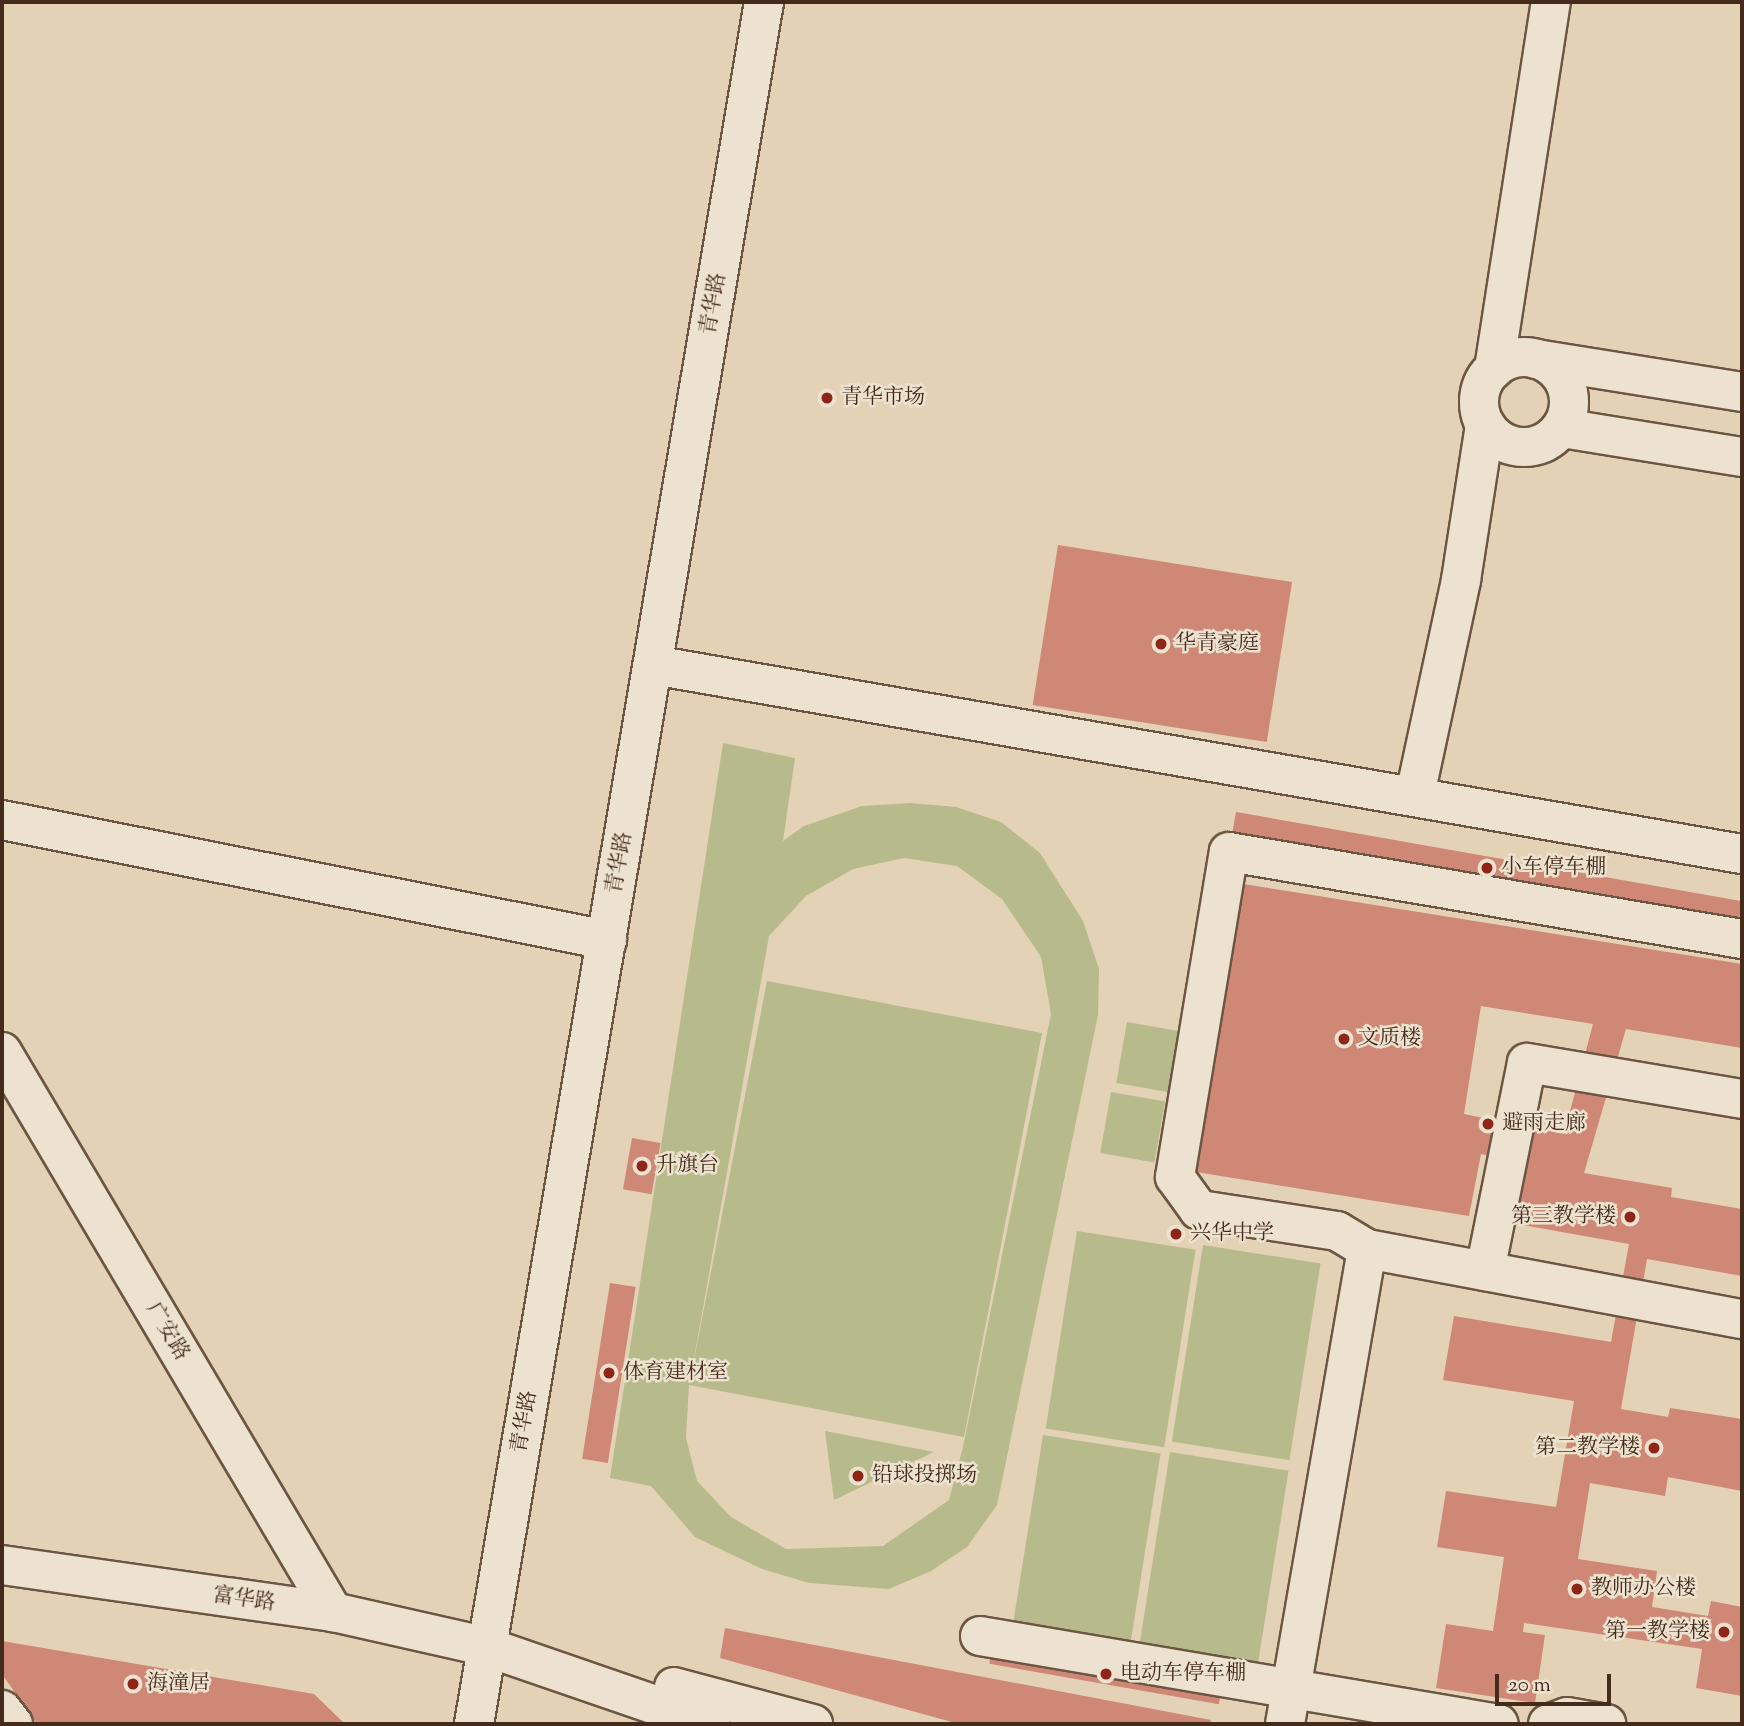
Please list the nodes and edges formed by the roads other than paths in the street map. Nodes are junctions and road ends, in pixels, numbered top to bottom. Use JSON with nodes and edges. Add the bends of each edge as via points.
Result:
{"nodes":[{"id":1,"x":764,"y":2,"type":"edge"},
{"id":2,"x":1551,"y":2,"type":"edge"},
{"id":3,"x":1536,"y":359,"type":"junction"},
{"id":4,"x":1494,"y":369,"type":"junction"},
{"id":5,"x":1742,"y":392,"type":"edge"},
{"id":6,"x":1485,"y":425,"type":"junction"},
{"id":7,"x":1562,"y":428,"type":"junction"},
{"id":8,"x":1742,"y":457,"type":"edge"},
{"id":9,"x":653,"y":665,"type":"junction"},
{"id":10,"x":1415,"y":795,"type":"junction"},
{"id":11,"x":2,"y":820,"type":"edge"},
{"id":12,"x":1742,"y":854,"type":"edge"},
{"id":13,"x":1742,"y":939,"type":"edge"},
{"id":14,"x":607,"y":940,"type":"junction"},
{"id":15,"x":2,"y":1052,"type":"edge"},
{"id":16,"x":1742,"y":1099,"type":"edge"},
{"id":17,"x":1367,"y":1249,"type":"junction"},
{"id":18,"x":1485,"y":1271,"type":"junction"},
{"id":19,"x":1742,"y":1319,"type":"edge"},
{"id":20,"x":2,"y":1565,"type":"edge"},
{"id":21,"x":333,"y":1612,"type":"junction"},
{"id":22,"x":980,"y":1636,"type":"dead end"},
{"id":23,"x":484,"y":1646,"type":"junction"},
{"id":24,"x":1288,"y":1708,"type":"edge"},
{"id":25,"x":2,"y":1710,"type":"edge"},
{"id":26,"x":13,"y":1724,"type":"edge"},
{"id":27,"x":474,"y":1724,"type":"edge"},
{"id":28,"x":711,"y":1724,"type":"edge"},
{"id":29,"x":813,"y":1724,"type":"edge"},
{"id":30,"x":1499,"y":1724,"type":"edge"},
{"id":31,"x":1548,"y":1724,"type":"edge"},
{"id":32,"x":1606,"y":1724,"type":"edge"}],
"edges":[{"from":1,"to":9,"type":"street","name":"青华路"},
{"from":2,"to":4,"type":"street"},
{"from":3,"to":4,"type":"street","via":[[1508,360]]},
{"from":3,"to":5,"type":"street"},
{"from":3,"to":7,"type":"street","via":[[1555,369],[1567,387],[1568,415]]},
{"from":4,"to":6,"type":"street","via":[[1480,395]]},
{"from":6,"to":7,"type":"street","via":[[1494,436],[1523,448],[1552,439]]},
{"from":6,"to":10,"type":"street","via":[[1461,580]]},
{"from":7,"to":8,"type":"street"},
{"from":9,"to":10,"type":"street"},
{"from":9,"to":14,"type":"street","name":"青华路"},
{"from":10,"to":12,"type":"street"},
{"from":11,"to":14,"type":"street"},
{"from":13,"to":17,"type":"street","via":[[1229,852],[1175,1177],[1199,1210],[1336,1231]]},
{"from":14,"to":23,"type":"street","name":"青华路"},
{"from":15,"to":21,"type":"street","name":"广安路"},
{"from":16,"to":18,"type":"street","via":[[1527,1063]]},
{"from":17,"to":18,"type":"street"},
{"from":17,"to":24,"type":"street"},
{"from":18,"to":19,"type":"street"},
{"from":20,"to":21,"type":"street","name":"富华路"},
{"from":21,"to":23,"type":"street","name":"富华路"},
{"from":22,"to":24,"type":"street"},
{"from":23,"to":27,"type":"street","name":"青华路"},
{"from":23,"to":28,"type":"street","name":"富华路"},
{"from":23,"to":29,"type":"street","name":"富华路","via":[[540,1652]]},
{"from":24,"to":30,"type":"street"},
{"from":25,"to":26,"type":"street"},
{"from":31,"to":32,"type":"street","via":[[1567,1717]]}]}
